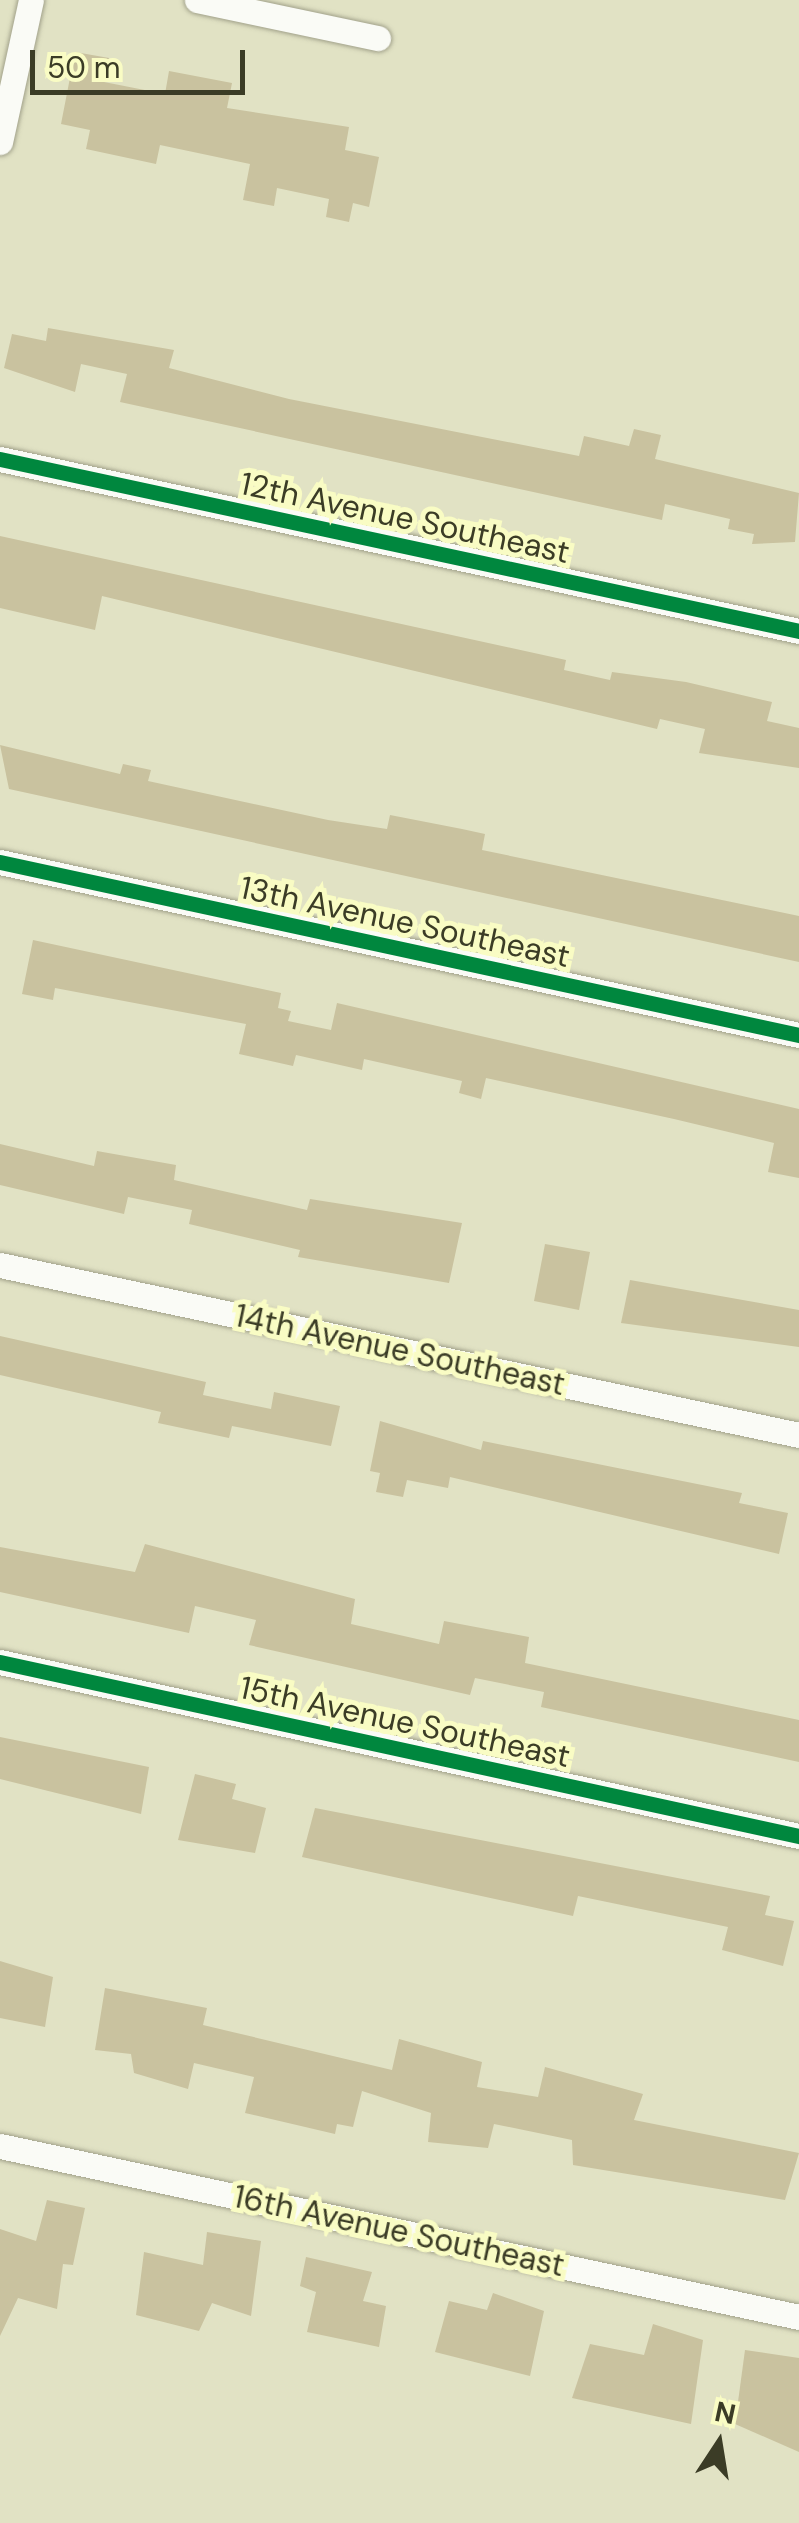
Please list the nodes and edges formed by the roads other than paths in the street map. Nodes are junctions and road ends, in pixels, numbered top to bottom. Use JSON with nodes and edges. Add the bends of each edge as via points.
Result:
{"nodes":[{"id":1,"x":31,"y":0,"type":"edge"},
{"id":2,"x":197,"y":0,"type":"edge"},
{"id":3,"x":378,"y":38,"type":"dead end"},
{"id":4,"x":0,"y":142,"type":"edge"},
{"id":5,"x":0,"y":459,"type":"edge"},
{"id":6,"x":799,"y":630,"type":"edge"},
{"id":7,"x":0,"y":862,"type":"edge"},
{"id":8,"x":799,"y":1036,"type":"edge"},
{"id":9,"x":0,"y":1264,"type":"edge"},
{"id":10,"x":799,"y":1435,"type":"edge"},
{"id":11,"x":0,"y":1662,"type":"edge"},
{"id":12,"x":799,"y":1836,"type":"edge"},
{"id":13,"x":0,"y":2146,"type":"edge"},
{"id":14,"x":799,"y":2317,"type":"edge"}],
"edges":[{"from":1,"to":4,"type":"street"},
{"from":2,"to":3,"type":"street"},
{"from":5,"to":6,"type":"street","name":"12th Avenue Southeast"},
{"from":7,"to":8,"type":"street","name":"13th Avenue Southeast"},
{"from":9,"to":10,"type":"street","name":"14th Avenue Southeast"},
{"from":11,"to":12,"type":"street","name":"15th Avenue Southeast"},
{"from":13,"to":14,"type":"street","name":"16th Avenue Southeast"}]}
